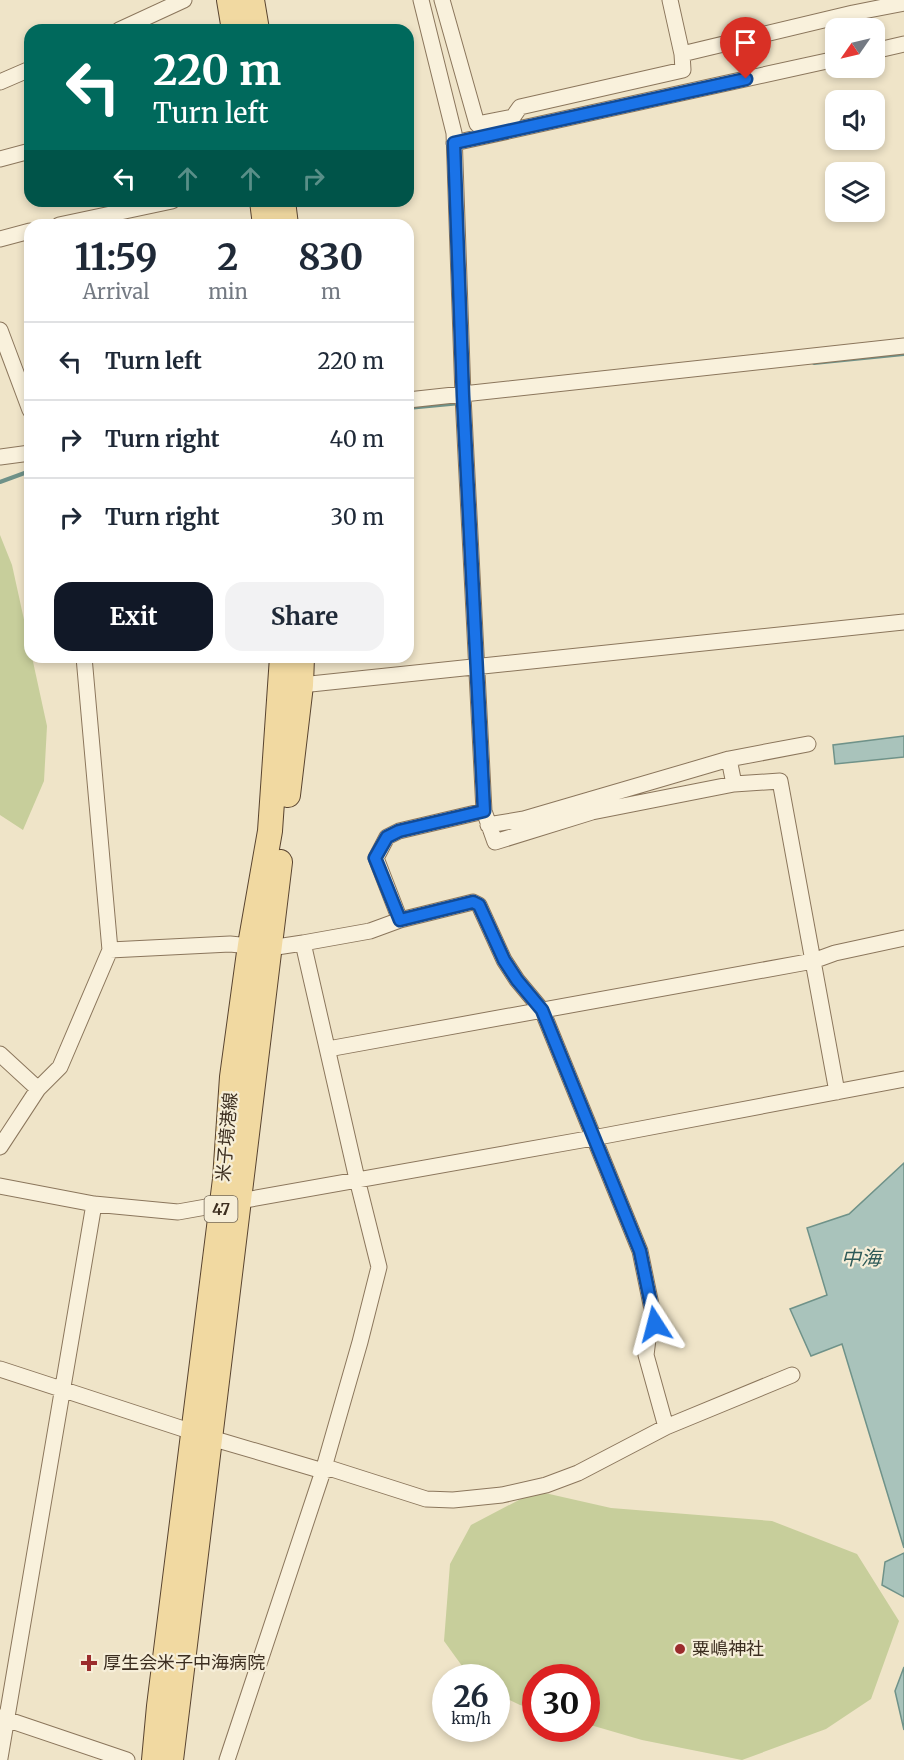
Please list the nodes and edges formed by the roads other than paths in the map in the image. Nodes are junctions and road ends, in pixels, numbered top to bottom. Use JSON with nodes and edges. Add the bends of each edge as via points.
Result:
{"nodes":[{"id":1,"x":184,"y":0,"type":"edge"},
{"id":2,"x":229,"y":0,"type":"edge"},
{"id":3,"x":252,"y":0,"type":"edge"},
{"id":4,"x":422,"y":0,"type":"edge"},
{"id":5,"x":442,"y":0,"type":"edge"},
{"id":6,"x":670,"y":0,"type":"edge"},
{"id":7,"x":904,"y":3,"type":"edge"},
{"id":8,"x":851,"y":6,"type":"edge"},
{"id":9,"x":132,"y":24,"type":"edge"},
{"id":10,"x":233,"y":24,"type":"edge"},
{"id":11,"x":256,"y":24,"type":"edge"},
{"id":12,"x":904,"y":44,"type":"edge"},
{"id":13,"x":885,"y":48,"type":"edge"},
{"id":14,"x":682,"y":54,"type":"junction"},
{"id":15,"x":825,"y":61,"type":"edge"},
{"id":16,"x":24,"y":72,"type":"edge"},
{"id":17,"x":0,"y":82,"type":"edge"},
{"id":18,"x":454,"y":143,"type":"junction"},
{"id":19,"x":24,"y":153,"type":"edge"},
{"id":20,"x":0,"y":159,"type":"edge"},
{"id":21,"x":144,"y":207,"type":"edge"},
{"id":22,"x":87,"y":219,"type":"edge"},
{"id":23,"x":24,"y":233,"type":"edge"},
{"id":24,"x":0,"y":239,"type":"edge"},
{"id":25,"x":0,"y":330,"type":"edge"},
{"id":26,"x":904,"y":346,"type":"edge"},
{"id":27,"x":24,"y":394,"type":"edge"},
{"id":28,"x":463,"y":396,"type":"junction"},
{"id":29,"x":414,"y":400,"type":"edge"},
{"id":30,"x":24,"y":454,"type":"edge"},
{"id":31,"x":0,"y":458,"type":"edge"},
{"id":32,"x":904,"y":622,"type":"edge"},
{"id":33,"x":85,"y":663,"type":"edge"},
{"id":34,"x":282,"y":663,"type":"edge"},
{"id":35,"x":302,"y":663,"type":"edge"},
{"id":36,"x":476,"y":666,"type":"junction"},
{"id":37,"x":301,"y":685,"type":"junction"},
{"id":38,"x":808,"y":744,"type":"dead end"},
{"id":39,"x":729,"y":759,"type":"junction"},
{"id":40,"x":734,"y":784,"type":"junction"},
{"id":41,"x":591,"y":806,"type":"junction"},
{"id":42,"x":486,"y":818,"type":"junction"},
{"id":43,"x":400,"y":920,"type":"junction"},
{"id":44,"x":904,"y":938,"type":"edge"},
{"id":45,"x":303,"y":943,"type":"junction"},
{"id":46,"x":260,"y":946,"type":"junction"},
{"id":47,"x":110,"y":950,"type":"junction"},
{"id":48,"x":813,"y":961,"type":"junction"},
{"id":49,"x":542,"y":1010,"type":"junction"},
{"id":50,"x":328,"y":1049,"type":"junction"},
{"id":51,"x":0,"y":1054,"type":"edge"},
{"id":52,"x":904,"y":1079,"type":"edge"},
{"id":53,"x":38,"y":1089,"type":"junction"},
{"id":54,"x":837,"y":1092,"type":"junction"},
{"id":55,"x":593,"y":1138,"type":"junction"},
{"id":56,"x":0,"y":1147,"type":"edge"},
{"id":57,"x":357,"y":1179,"type":"junction"},
{"id":58,"x":0,"y":1186,"type":"edge"},
{"id":59,"x":230,"y":1202,"type":"junction"},
{"id":60,"x":94,"y":1204,"type":"junction"},
{"id":61,"x":0,"y":1369,"type":"edge"},
{"id":62,"x":792,"y":1375,"type":"dead end"},
{"id":63,"x":63,"y":1390,"type":"junction"},
{"id":64,"x":666,"y":1427,"type":"junction"},
{"id":65,"x":202,"y":1435,"type":"junction"},
{"id":66,"x":323,"y":1471,"type":"junction"},
{"id":67,"x":3,"y":1718,"type":"edge"},
{"id":68,"x":0,"y":1758,"type":"edge"},
{"id":69,"x":127,"y":1760,"type":"edge"},
{"id":70,"x":154,"y":1760,"type":"edge"},
{"id":71,"x":171,"y":1760,"type":"edge"},
{"id":72,"x":227,"y":1760,"type":"edge"}],
"edges":[{"from":1,"to":9,"type":"street"},
{"from":2,"to":10,"type":"main road"},
{"from":3,"to":11,"type":"main road"},
{"from":4,"to":18,"type":"street"},
{"from":5,"to":14,"type":"street","via":[[477,124],[513,117],[520,107],[683,70]]},
{"from":6,"to":14,"type":"street"},
{"from":7,"to":8,"type":"street"},
{"from":8,"to":14,"type":"street"},
{"from":12,"to":13,"type":"street"},
{"from":15,"to":18,"type":"street"},
{"from":16,"to":17,"type":"street"},
{"from":18,"to":28,"type":"street"},
{"from":19,"to":20,"type":"street"},
{"from":21,"to":22,"type":"street"},
{"from":23,"to":24,"type":"street"},
{"from":25,"to":27,"type":"street"},
{"from":26,"to":28,"type":"street"},
{"from":28,"to":29,"type":"street"},
{"from":28,"to":36,"type":"street"},
{"from":30,"to":31,"type":"street"},
{"from":32,"to":36,"type":"street"},
{"from":33,"to":47,"type":"street"},
{"from":34,"to":46,"type":"main road","name":"米子境港線","number":"47"},
{"from":35,"to":37,"type":"main road","name":"米子境港線","number":"47"},
{"from":36,"to":37,"type":"street"},
{"from":36,"to":42,"type":"street"},
{"from":37,"to":46,"type":"main road","name":"米子境港線","number":"47"},
{"from":38,"to":39,"type":"street"},
{"from":39,"to":40,"type":"street"},
{"from":39,"to":41,"type":"street"},
{"from":40,"to":41,"type":"street"},
{"from":40,"to":48,"type":"street","via":[[780,781]]},
{"from":41,"to":42,"type":"street","via":[[495,842]]},
{"from":42,"to":43,"type":"street","via":[[399,831],[387,837],[375,858]]},
{"from":43,"to":45,"type":"street","via":[[370,931]]},
{"from":43,"to":49,"type":"street","via":[[473,902],[479,905],[504,960]]},
{"from":44,"to":48,"type":"street","via":[[835,952]]},
{"from":45,"to":46,"type":"street"},
{"from":45,"to":50,"type":"street"},
{"from":46,"to":47,"type":"street"},
{"from":46,"to":59,"type":"main road","name":"米子境港線","number":"47"},
{"from":47,"to":53,"type":"street","via":[[60,1067]]},
{"from":48,"to":49,"type":"street"},
{"from":48,"to":54,"type":"street"},
{"from":49,"to":50,"type":"street"},
{"from":49,"to":55,"type":"street"},
{"from":50,"to":57,"type":"street"},
{"from":51,"to":53,"type":"street"},
{"from":52,"to":54,"type":"street"},
{"from":53,"to":56,"type":"street"},
{"from":54,"to":55,"type":"street"},
{"from":55,"to":57,"type":"street"},
{"from":55,"to":64,"type":"street","via":[[640,1251],[655,1324],[646,1355]]},
{"from":57,"to":59,"type":"street"},
{"from":57,"to":66,"type":"street","via":[[379,1267]]},
{"from":58,"to":60,"type":"street"},
{"from":59,"to":60,"type":"street","via":[[178,1212]]},
{"from":59,"to":65,"type":"main road","name":"米子境港線","number":"47"},
{"from":60,"to":63,"type":"street"},
{"from":61,"to":63,"type":"street"},
{"from":62,"to":64,"type":"street"},
{"from":63,"to":65,"type":"street"},
{"from":63,"to":67,"type":"street"},
{"from":64,"to":66,"type":"street","via":[[578,1473],[502,1495],[426,1499],[332,1469]]},
{"from":65,"to":66,"type":"street"},
{"from":65,"to":70,"type":"main road","name":"米子境港線","number":"47"},
{"from":65,"to":71,"type":"main road","name":"米子境港線","number":"47"},
{"from":66,"to":72,"type":"street"},
{"from":67,"to":68,"type":"street"},
{"from":67,"to":69,"type":"street"}]}
